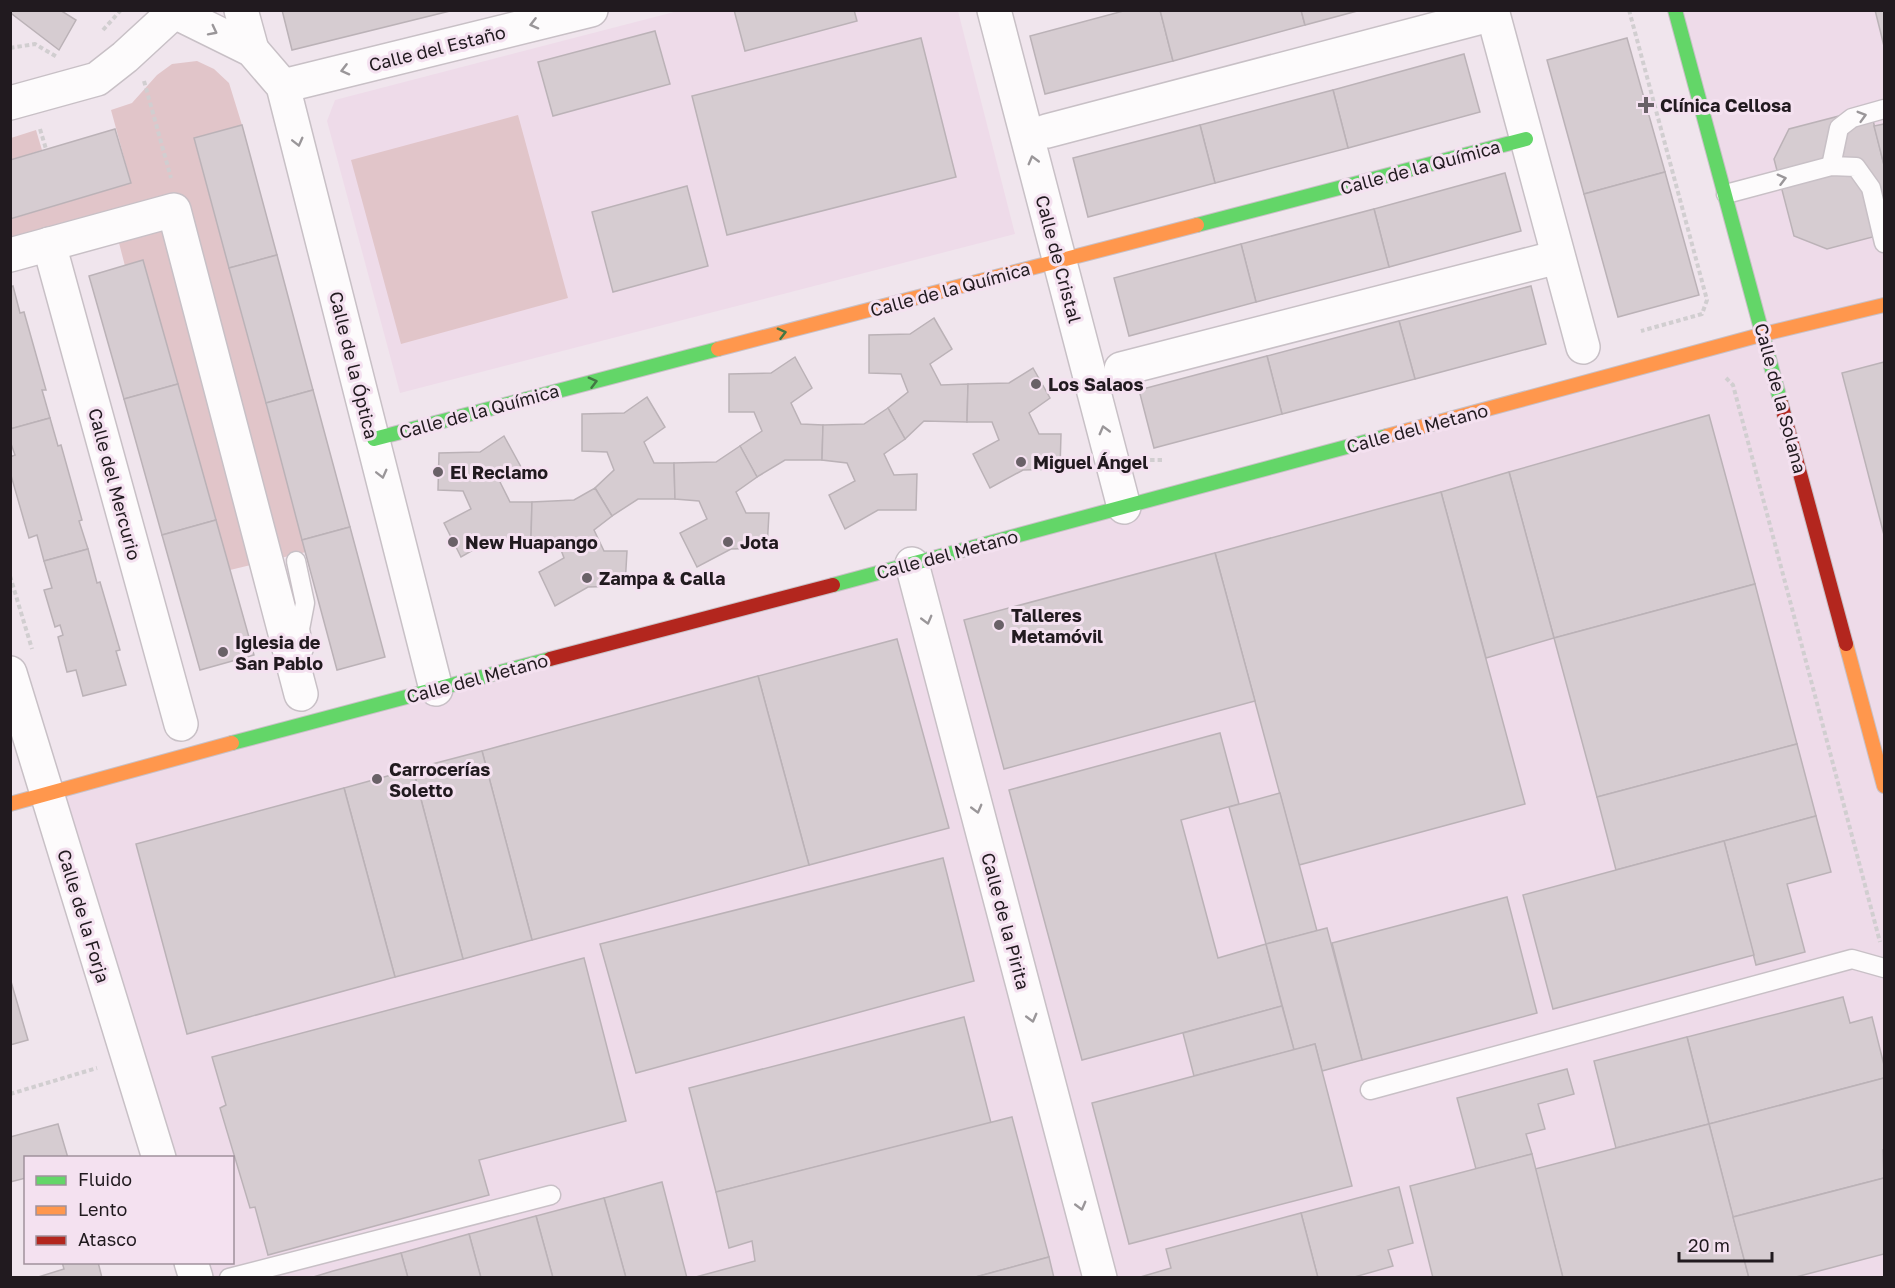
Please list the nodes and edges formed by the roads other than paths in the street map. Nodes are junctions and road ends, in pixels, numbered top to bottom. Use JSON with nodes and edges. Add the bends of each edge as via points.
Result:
{"nodes":[{"id":1,"x":241,"y":10,"type":"edge"},
{"id":2,"x":591,"y":10,"type":"edge"},
{"id":3,"x":994,"y":10,"type":"edge"},
{"id":4,"x":176,"y":11,"type":"edge"},
{"id":5,"x":1677,"y":11,"type":"edge"},
{"id":6,"x":1492,"y":12,"type":"edge"},
{"id":7,"x":252,"y":50,"type":"junction"},
{"id":8,"x":283,"y":86,"type":"junction"},
{"id":9,"x":11,"y":100,"type":"edge"},
{"id":10,"x":1884,"y":109,"type":"edge"},
{"id":11,"x":1047,"y":131,"type":"dead end"},
{"id":12,"x":1526,"y":139,"type":"junction"},
{"id":13,"x":1831,"y":166,"type":"junction"},
{"id":14,"x":1726,"y":194,"type":"junction"},
{"id":15,"x":1883,"y":231,"type":"edge"},
{"id":16,"x":49,"y":244,"type":"junction"},
{"id":17,"x":10,"y":255,"type":"edge"},
{"id":18,"x":1558,"y":257,"type":"junction"},
{"id":19,"x":1060,"y":261,"type":"junction"},
{"id":20,"x":1884,"y":305,"type":"edge"},
{"id":21,"x":1764,"y":334,"type":"junction"},
{"id":22,"x":1583,"y":347,"type":"dead end"},
{"id":23,"x":1120,"y":369,"type":"dead end"},
{"id":24,"x":374,"y":439,"type":"junction"},
{"id":25,"x":1124,"y":507,"type":"junction"},
{"id":26,"x":296,"y":561,"type":"dead end"},
{"id":27,"x":912,"y":564,"type":"junction"},
{"id":28,"x":10,"y":673,"type":"edge"},
{"id":29,"x":436,"y":689,"type":"junction"},
{"id":30,"x":311,"y":706,"type":"junction"},
{"id":31,"x":181,"y":724,"type":"dead end"},
{"id":32,"x":1884,"y":786,"type":"edge"},
{"id":33,"x":46,"y":793,"type":"junction"},
{"id":34,"x":10,"y":804,"type":"edge"},
{"id":35,"x":1884,"y":968,"type":"edge"},
{"id":36,"x":1370,"y":1089,"type":"dead end"},
{"id":37,"x":158,"y":1156,"type":"edge"},
{"id":38,"x":551,"y":1195,"type":"dead end"},
{"id":39,"x":229,"y":1278,"type":"edge"},
{"id":40,"x":1100,"y":1278,"type":"edge"}],
"edges":[{"from":1,"to":7,"type":"street","name":"Calle de la Óptica"},
{"from":2,"to":8,"type":"street","name":"Calle del Estaño","one_way":true},
{"from":19,"to":3,"type":"street","name":"Calle de Cristal","one_way":true},
{"from":4,"to":7,"type":"street","name":"Calle de la Óptica","one_way":true},
{"from":4,"to":9,"type":"street","via":[[97,79]]},
{"from":5,"to":14,"type":"street","name":"Calle de la Solana"},
{"from":6,"to":11,"type":"street"},
{"from":6,"to":12,"type":"street"},
{"from":7,"to":8,"type":"street","name":"Calle de la Óptica"},
{"from":8,"to":24,"type":"street","name":"Calle de la Óptica","one_way":true},
{"from":13,"to":10,"type":"lane","one_way":true,"via":[[1839,128],[1852,118]]},
{"from":12,"to":18,"type":"street"},
{"from":12,"to":19,"type":"street","name":"Calle de la Química"},
{"from":14,"to":13,"type":"lane","one_way":true},
{"from":13,"to":15,"type":"lane","via":[[1856,167],[1870,188]]},
{"from":14,"to":21,"type":"street","name":"Calle de la Solana"},
{"from":16,"to":17,"type":"street"},
{"from":16,"to":30,"type":"street","via":[[174,210]]},
{"from":16,"to":31,"type":"street","name":"Calle del Mercurio"},
{"from":18,"to":22,"type":"street"},
{"from":18,"to":23,"type":"street"},
{"from":24,"to":19,"type":"street","name":"Calle de la Química","one_way":true},
{"from":25,"to":19,"type":"street","name":"Calle de Cristal","one_way":true},
{"from":20,"to":21,"type":"street","name":"Calle del Metano"},
{"from":21,"to":25,"type":"street","name":"Calle del Metano"},
{"from":21,"to":32,"type":"street","name":"Calle de la Solana"},
{"from":24,"to":29,"type":"street","name":"Calle de la Óptica","one_way":true},
{"from":25,"to":27,"type":"street","name":"Calle del Metano"},
{"from":26,"to":30,"type":"lane","via":[[305,603],[300,629],[312,691]]},
{"from":27,"to":29,"type":"street","name":"Calle del Metano"},
{"from":27,"to":40,"type":"street","name":"Calle de la Pirita","one_way":true},
{"from":28,"to":33,"type":"street","name":"Calle de la Forja"},
{"from":29,"to":30,"type":"street","name":"Calle del Metano"},
{"from":30,"to":33,"type":"street","name":"Calle del Metano"},
{"from":33,"to":34,"type":"street","name":"Calle del Metano"},
{"from":33,"to":37,"type":"street","name":"Calle de la Forja"},
{"from":35,"to":36,"type":"lane","via":[[1852,960]]},
{"from":38,"to":39,"type":"lane"}]}
